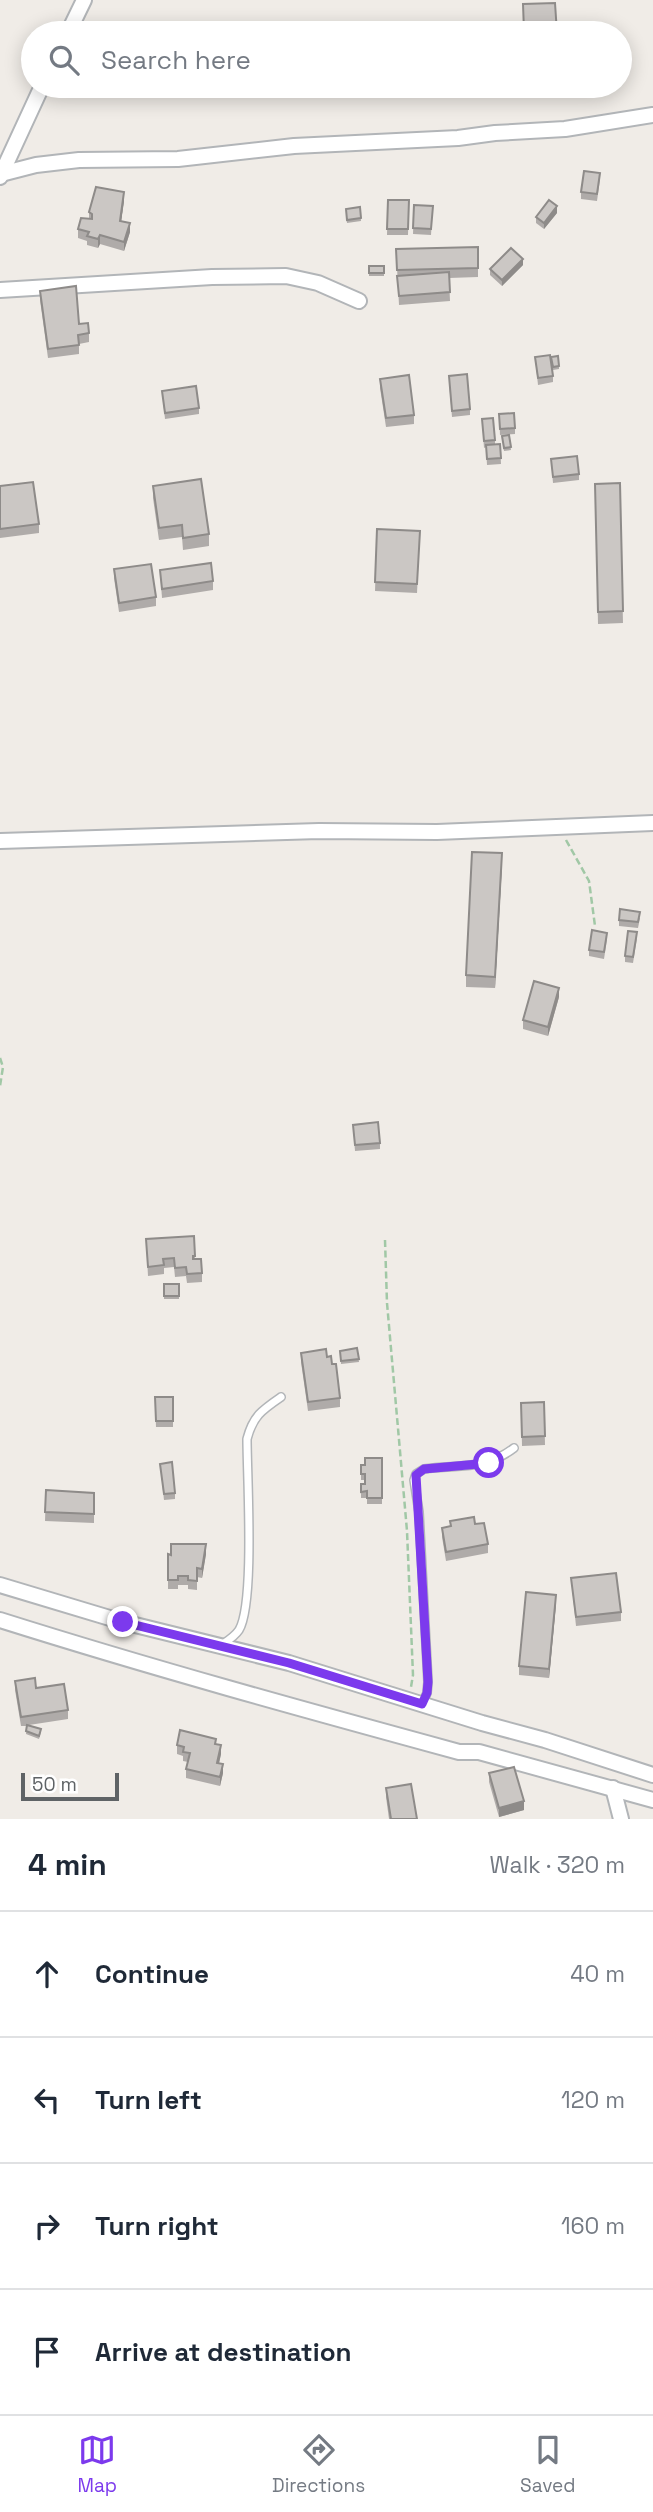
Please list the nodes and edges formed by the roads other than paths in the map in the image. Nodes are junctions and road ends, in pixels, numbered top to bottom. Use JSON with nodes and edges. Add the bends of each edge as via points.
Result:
{"nodes":[{"id":1,"x":84,"y":0,"type":"edge"},
{"id":2,"x":74,"y":21,"type":"edge"},
{"id":3,"x":36,"y":98,"type":"edge"},
{"id":4,"x":653,"y":115,"type":"edge"},
{"id":5,"x":1,"y":175,"type":"edge"},
{"id":6,"x":0,"y":290,"type":"edge"},
{"id":7,"x":359,"y":301,"type":"dead end"},
{"id":8,"x":653,"y":823,"type":"edge"},
{"id":9,"x":0,"y":841,"type":"edge"},
{"id":10,"x":281,"y":1396,"type":"dead end"},
{"id":11,"x":514,"y":1448,"type":"dead end"},
{"id":12,"x":0,"y":1585,"type":"edge"},
{"id":13,"x":0,"y":1620,"type":"edge"},
{"id":14,"x":219,"y":1647,"type":"junction"},
{"id":15,"x":422,"y":1704,"type":"junction"},
{"id":16,"x":653,"y":1776,"type":"edge"},
{"id":17,"x":613,"y":1788,"type":"junction"},
{"id":18,"x":653,"y":1800,"type":"edge"},
{"id":19,"x":621,"y":1819,"type":"edge"}],
"edges":[{"from":1,"to":2,"type":"street"},
{"from":3,"to":5,"type":"street"},
{"from":4,"to":5,"type":"street","via":[[565,129],[458,138],[294,146],[178,159],[79,160],[26,166]]},
{"from":6,"to":7,"type":"street","via":[[286,276],[318,283]]},
{"from":8,"to":9,"type":"street"},
{"from":10,"to":14,"type":"lane","via":[[252,1422],[247,1439],[245,1613],[240,1629]]},
{"from":11,"to":15,"type":"lane","via":[[489,1463],[431,1468],[416,1475],[428,1682]]},
{"from":12,"to":14,"type":"street"},
{"from":13,"to":17,"type":"street","via":[[302,1710]]},
{"from":14,"to":15,"type":"street","via":[[289,1663]]},
{"from":15,"to":16,"type":"street"},
{"from":17,"to":18,"type":"street"},
{"from":17,"to":19,"type":"street"}]}
